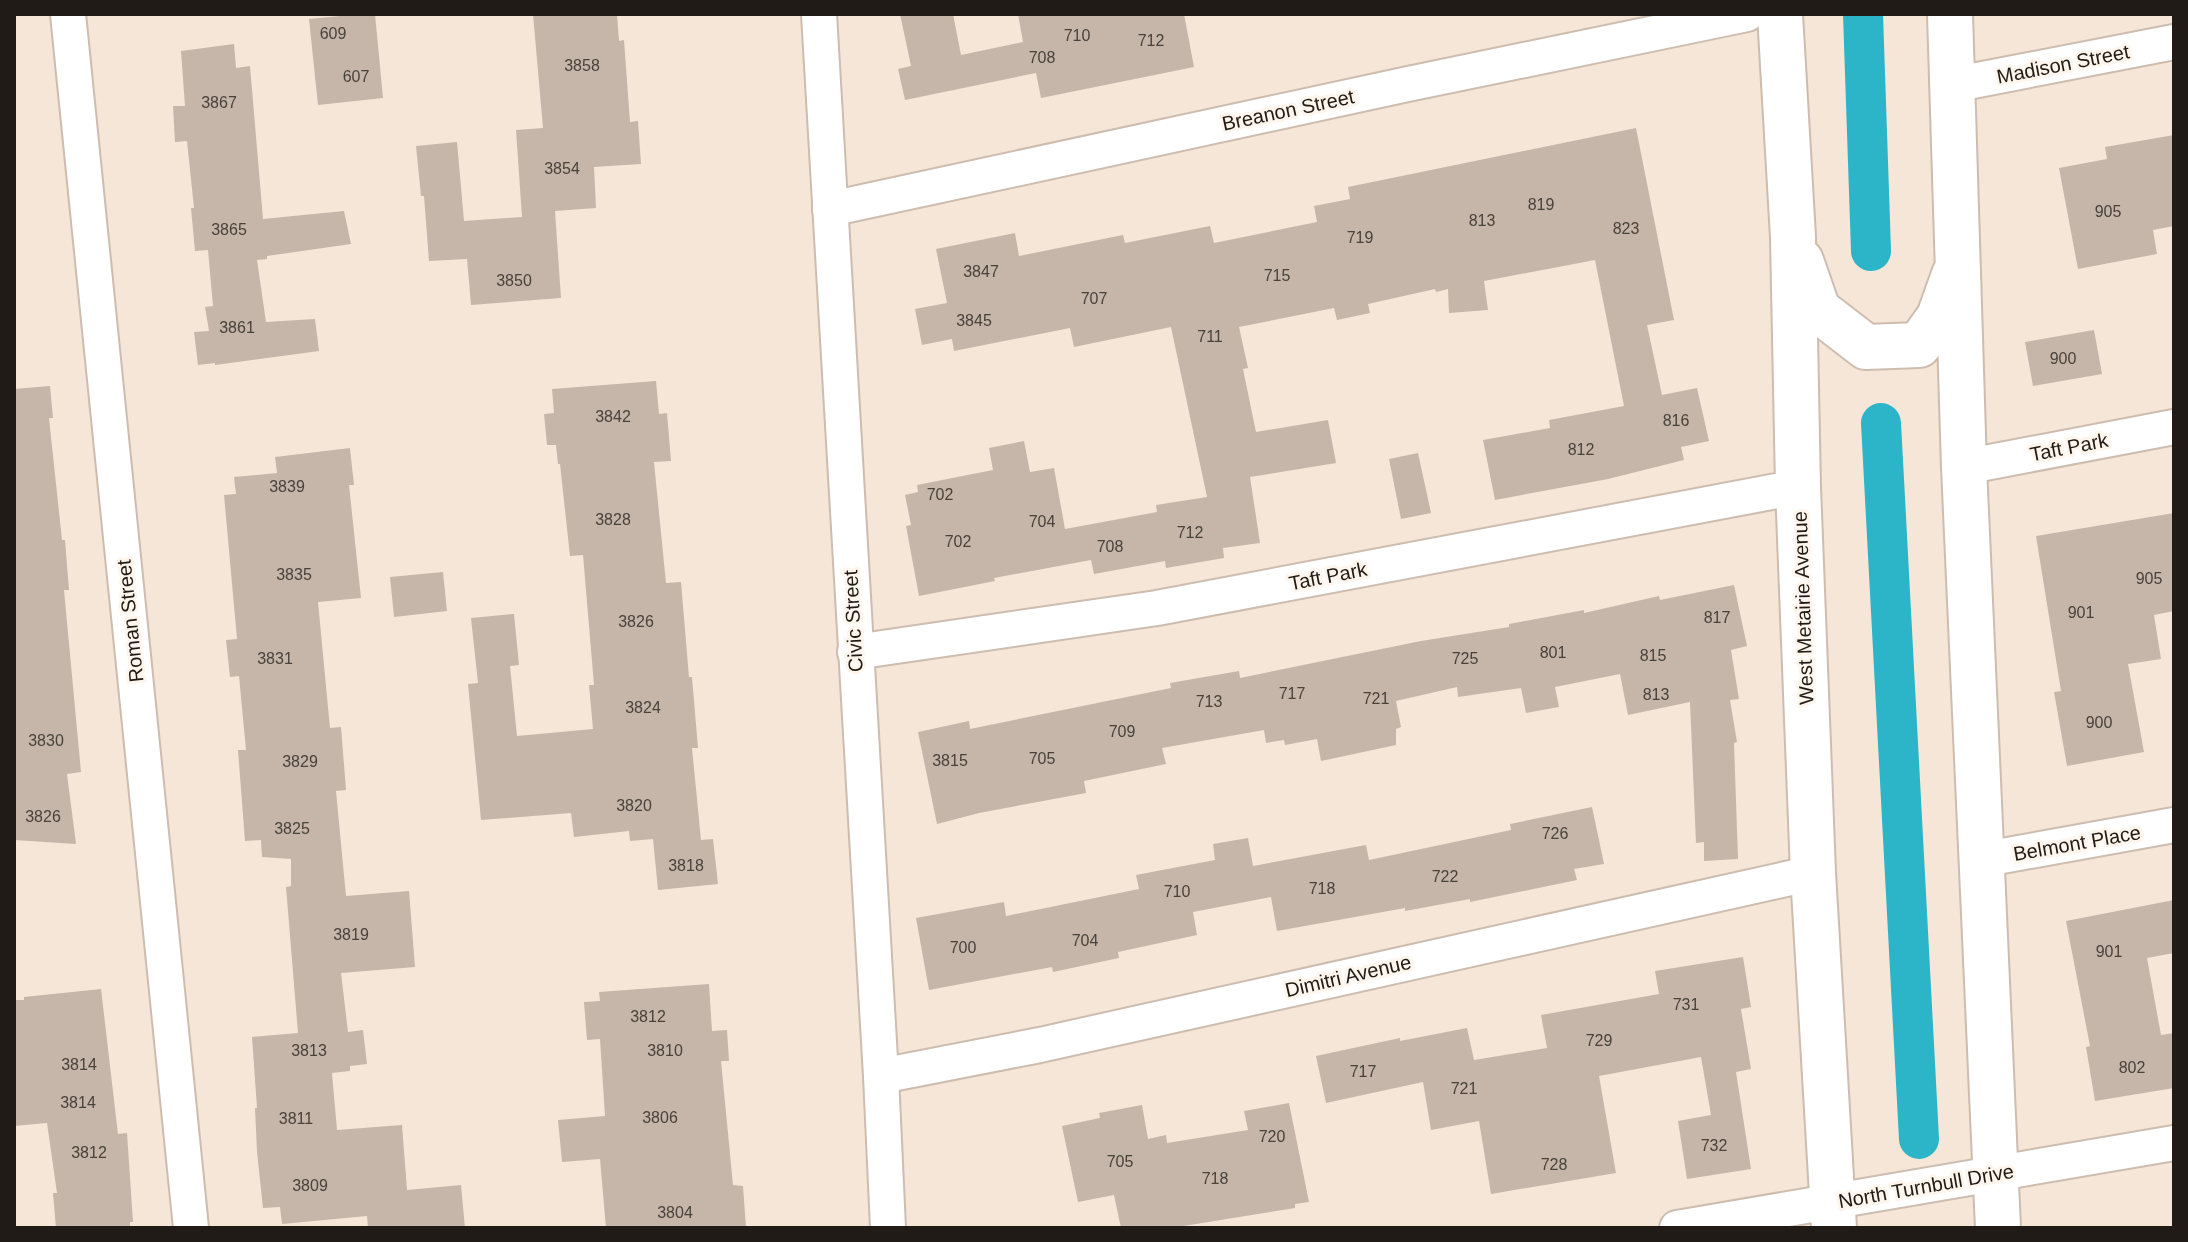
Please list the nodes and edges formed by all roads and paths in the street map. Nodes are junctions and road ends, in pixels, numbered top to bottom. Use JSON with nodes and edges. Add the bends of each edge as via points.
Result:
{"nodes":[{"id":1,"x":68,"y":14,"type":"edge"},
{"id":2,"x":819,"y":14,"type":"edge"},
{"id":3,"x":1747,"y":14,"type":"edge"},
{"id":4,"x":1780,"y":14,"type":"edge"},
{"id":5,"x":1950,"y":14,"type":"edge"},
{"id":6,"x":2174,"y":42,"type":"edge"},
{"id":7,"x":1952,"y":85,"type":"junction"},
{"id":8,"x":830,"y":209,"type":"junction"},
{"id":9,"x":1793,"y":237,"type":"junction"},
{"id":10,"x":1958,"y":263,"type":"junction"},
{"id":11,"x":2174,"y":427,"type":"edge"},
{"id":12,"x":1964,"y":467,"type":"junction"},
{"id":13,"x":1798,"y":487,"type":"junction"},
{"id":14,"x":855,"y":652,"type":"junction"},
{"id":15,"x":2174,"y":825,"type":"edge"},
{"id":16,"x":1980,"y":860,"type":"junction"},
{"id":17,"x":1813,"y":873,"type":"junction"},
{"id":18,"x":881,"y":1076,"type":"junction"},
{"id":19,"x":2174,"y":1143,"type":"edge"},
{"id":20,"x":1994,"y":1174,"type":"junction"},
{"id":21,"x":1833,"y":1215,"type":"edge"},
{"id":22,"x":191,"y":1228,"type":"edge"},
{"id":23,"x":888,"y":1228,"type":"edge"},
{"id":24,"x":1677,"y":1228,"type":"edge"},
{"id":25,"x":1998,"y":1228,"type":"edge"}],
"edges":[{"from":1,"to":22,"type":"street","name":"Roman Street"},
{"from":2,"to":8,"type":"street","name":"Civic Street"},
{"from":3,"to":8,"type":"street","name":"Breanon Street"},
{"from":4,"to":9,"type":"main road","name":"West Metairie Avenue"},
{"from":5,"to":7,"type":"main road"},
{"from":6,"to":7,"type":"street","name":"Madison Street"},
{"from":7,"to":10,"type":"main road"},
{"from":8,"to":14,"type":"street","name":"Civic Street"},
{"from":9,"to":10,"type":"main road","via":[[1818,310],[1866,347],[1919,345],[1939,317]]},
{"from":9,"to":13,"type":"main road","name":"West Metairie Avenue"},
{"from":10,"to":12,"type":"main road"},
{"from":11,"to":12,"type":"street","name":"Taft Park"},
{"from":12,"to":16,"type":"main road"},
{"from":13,"to":14,"type":"street","name":"Taft Park","via":[[1157,608]]},
{"from":13,"to":17,"type":"main road","name":"West Metairie Avenue"},
{"from":14,"to":18,"type":"street","name":"Civic Street"},
{"from":15,"to":16,"type":"street","name":"Belmont Place"},
{"from":16,"to":20,"type":"main road"},
{"from":17,"to":18,"type":"street","name":"Dimitri Avenue"},
{"from":17,"to":21,"type":"main road","name":"West Metairie Avenue"},
{"from":18,"to":23,"type":"street","name":"Civic Street"},
{"from":19,"to":20,"type":"street","name":"North Turnbull Drive"},
{"from":20,"to":21,"type":"street","name":"North Turnbull Drive"},
{"from":20,"to":25,"type":"main road"},
{"from":21,"to":24,"type":"street","name":"North Turnbull Drive"}]}
